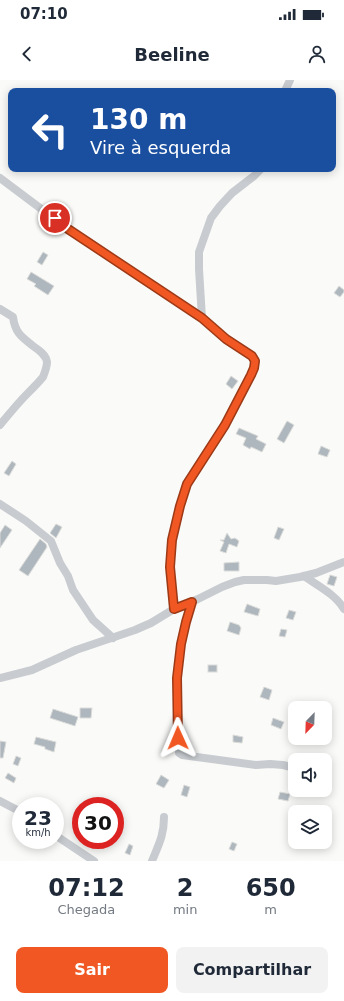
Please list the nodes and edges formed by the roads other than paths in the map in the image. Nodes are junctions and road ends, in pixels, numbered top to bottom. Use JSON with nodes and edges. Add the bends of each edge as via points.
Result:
{"nodes":[{"id":1,"x":258,"y":172,"type":"edge"},
{"id":2,"x":0,"y":178,"type":"edge"},
{"id":3,"x":0,"y":309,"type":"edge"},
{"id":4,"x":202,"y":318,"type":"junction"},
{"id":5,"x":0,"y":425,"type":"edge"},
{"id":6,"x":0,"y":504,"type":"edge"},
{"id":7,"x":344,"y":562,"type":"edge"},
{"id":8,"x":304,"y":576,"type":"junction"},
{"id":9,"x":192,"y":602,"type":"junction"},
{"id":10,"x":174,"y":609,"type":"junction"},
{"id":11,"x":344,"y":609,"type":"edge"},
{"id":12,"x":113,"y":638,"type":"junction"},
{"id":13,"x":0,"y":678,"type":"edge"},
{"id":14,"x":288,"y":766,"type":"edge"},
{"id":15,"x":0,"y":801,"type":"edge"},
{"id":16,"x":12,"y":807,"type":"edge"},
{"id":17,"x":164,"y":817,"type":"dead end"},
{"id":18,"x":64,"y":841,"type":"edge"},
{"id":19,"x":94,"y":861,"type":"edge"},
{"id":20,"x":152,"y":861,"type":"edge"}],
"edges":[{"from":1,"to":4,"type":"street","via":[[232,193],[211,218],[200,252]]},
{"from":2,"to":4,"type":"street","via":[[68,229]]},
{"from":3,"to":5,"type":"street","via":[[13,317],[17,332],[43,353],[47,363],[42,377]]},
{"from":4,"to":10,"type":"street","via":[[255,361],[254,368],[225,425],[187,484],[172,540],[170,567]]},
{"from":6,"to":12,"type":"street","via":[[51,541],[73,590],[93,620]]},
{"from":7,"to":8,"type":"street"},
{"from":8,"to":9,"type":"street","via":[[276,581],[235,582]]},
{"from":8,"to":11,"type":"street","via":[[332,595]]},
{"from":9,"to":10,"type":"street"},
{"from":9,"to":14,"type":"street","via":[[181,644],[177,678],[179,753],[256,765]]},
{"from":10,"to":12,"type":"street","via":[[151,623]]},
{"from":12,"to":13,"type":"street","via":[[69,653],[32,670]]},
{"from":15,"to":16,"type":"street"},
{"from":17,"to":20,"type":"street","via":[[161,841]]},
{"from":18,"to":19,"type":"street"}]}
